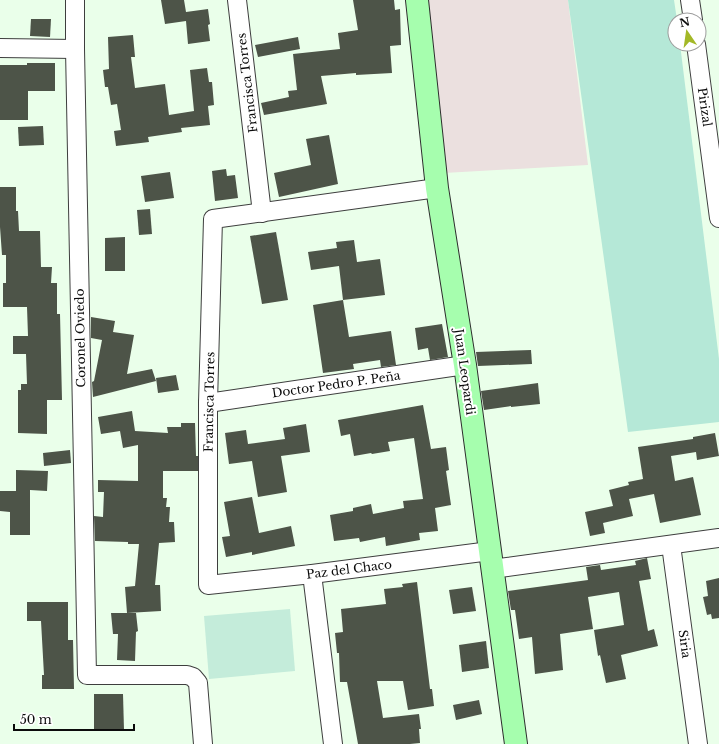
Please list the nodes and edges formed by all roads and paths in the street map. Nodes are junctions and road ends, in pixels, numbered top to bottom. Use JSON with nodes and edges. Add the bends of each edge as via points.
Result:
{"nodes":[{"id":1,"x":75,"y":0,"type":"edge"},
{"id":2,"x":237,"y":0,"type":"edge"},
{"id":3,"x":417,"y":0,"type":"edge"},
{"id":4,"x":690,"y":0,"type":"edge"},
{"id":5,"x":692,"y":12,"type":"edge"},
{"id":6,"x":0,"y":48,"type":"edge"},
{"id":7,"x":75,"y":49,"type":"junction"},
{"id":8,"x":697,"y":52,"type":"edge"},
{"id":9,"x":716,"y":161,"type":"edge"},
{"id":10,"x":437,"y":188,"type":"junction"},
{"id":11,"x":262,"y":213,"type":"junction"},
{"id":12,"x":719,"y":218,"type":"edge"},
{"id":13,"x":465,"y":365,"type":"junction"},
{"id":14,"x":208,"y":402,"type":"junction"},
{"id":15,"x":719,"y":538,"type":"edge"},
{"id":16,"x":671,"y":544,"type":"junction"},
{"id":17,"x":491,"y":560,"type":"junction"},
{"id":18,"x":312,"y":574,"type":"junction"},
{"id":19,"x":208,"y":584,"type":"joint"},
{"id":20,"x":203,"y":744,"type":"edge"},
{"id":21,"x":333,"y":744,"type":"edge"},
{"id":22,"x":516,"y":744,"type":"edge"},
{"id":23,"x":698,"y":744,"type":"edge"}],
"edges":[{"from":1,"to":7,"type":"street","name":"Coronel Oviedo"},
{"from":2,"to":11,"type":"street","name":"Francisca Torres"},
{"from":3,"to":10,"type":"main road","name":"Juan Leopardi"},
{"from":4,"to":5,"type":"street"},
{"from":6,"to":7,"type":"street"},
{"from":7,"to":20,"type":"street","name":"Coronel Oviedo","via":[[87,675],[194,677],[198,683]]},
{"from":8,"to":9,"type":"street","name":"Pirizal"},
{"from":9,"to":12,"type":"street","name":"Pirizal"},
{"from":10,"to":11,"type":"street"},
{"from":10,"to":13,"type":"main road","name":"Juan Leopardi"},
{"from":11,"to":14,"type":"street","name":"Francisca Torres","via":[[213,219]]},
{"from":13,"to":14,"type":"street","name":"Doctor Pedro P. Peña"},
{"from":13,"to":17,"type":"main road","name":"Juan Leopardi"},
{"from":14,"to":19,"type":"street","name":"Francisca Torres"},
{"from":15,"to":16,"type":"street","name":"Paz del Chaco"},
{"from":16,"to":17,"type":"street","name":"Paz del Chaco"},
{"from":16,"to":23,"type":"street","name":"Siria"},
{"from":17,"to":18,"type":"street","name":"Paz del Chaco"},
{"from":17,"to":22,"type":"main road","name":"Juan Leopardi"},
{"from":18,"to":19,"type":"street","name":"Paz del Chaco"},
{"from":18,"to":21,"type":"street"}]}
